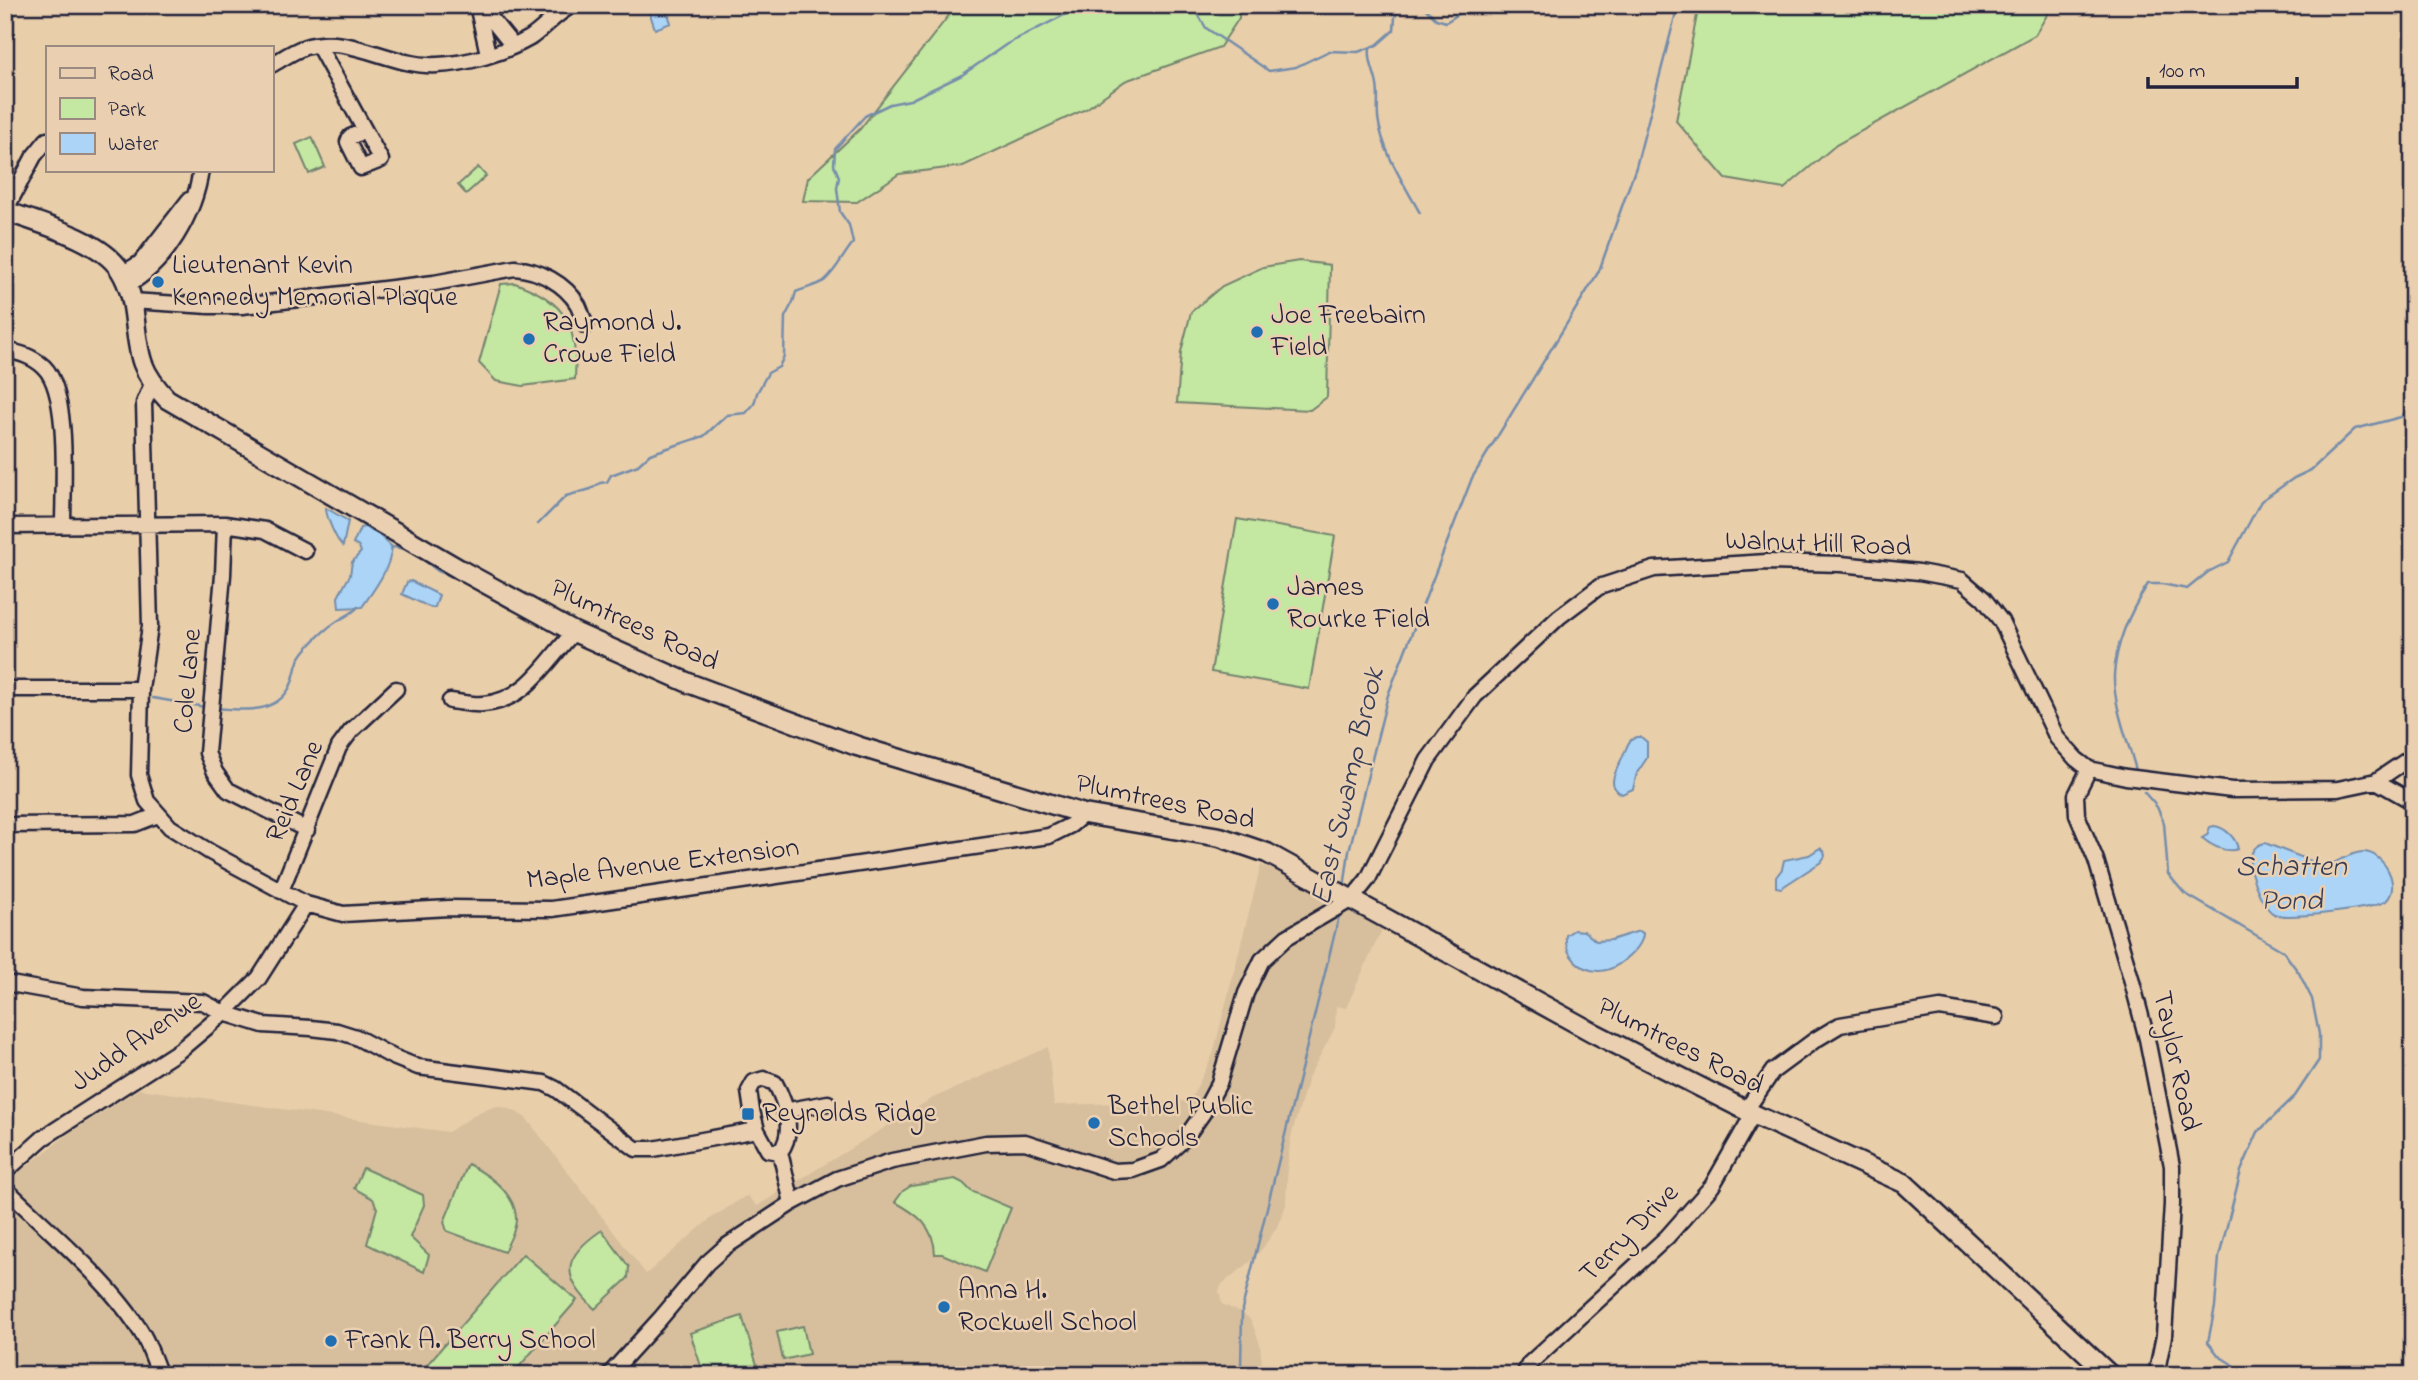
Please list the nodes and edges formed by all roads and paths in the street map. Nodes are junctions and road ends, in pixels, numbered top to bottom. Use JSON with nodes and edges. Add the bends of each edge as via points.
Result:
{"nodes":[{"id":1,"x":479,"y":5,"type":"edge"},
{"id":2,"x":573,"y":5,"type":"edge"},
{"id":3,"x":318,"y":45,"type":"junction"},
{"id":4,"x":513,"y":46,"type":"junction"},
{"id":5,"x":488,"y":54,"type":"junction"},
{"id":6,"x":273,"y":64,"type":"edge"},
{"id":7,"x":364,"y":131,"type":"dead end"},
{"id":8,"x":46,"y":140,"type":"edge"},
{"id":9,"x":200,"y":172,"type":"edge"},
{"id":10,"x":5,"y":211,"type":"edge"},
{"id":11,"x":127,"y":287,"type":"junction"},
{"id":12,"x":586,"y":326,"type":"dead end"},
{"id":13,"x":5,"y":350,"type":"edge"},
{"id":14,"x":152,"y":384,"type":"junction"},
{"id":15,"x":148,"y":524,"type":"junction"},
{"id":16,"x":225,"y":524,"type":"junction"},
{"id":17,"x":63,"y":525,"type":"junction"},
{"id":18,"x":5,"y":526,"type":"edge"},
{"id":19,"x":305,"y":551,"type":"dead end"},
{"id":20,"x":575,"y":632,"type":"junction"},
{"id":21,"x":5,"y":689,"type":"edge"},
{"id":22,"x":141,"y":689,"type":"junction"},
{"id":23,"x":396,"y":689,"type":"dead end"},
{"id":24,"x":450,"y":701,"type":"dead end"},
{"id":25,"x":2413,"y":756,"type":"edge"},
{"id":26,"x":2089,"y":769,"type":"junction"},
{"id":27,"x":2376,"y":781,"type":"junction"},
{"id":28,"x":2413,"y":802,"type":"edge"},
{"id":29,"x":1084,"y":814,"type":"junction"},
{"id":30,"x":158,"y":815,"type":"junction"},
{"id":31,"x":5,"y":825,"type":"edge"},
{"id":32,"x":307,"y":830,"type":"junction"},
{"id":33,"x":281,"y":891,"type":"junction"},
{"id":34,"x":1350,"y":899,"type":"junction"},
{"id":35,"x":306,"y":904,"type":"junction"},
{"id":36,"x":5,"y":983,"type":"edge"},
{"id":37,"x":223,"y":1013,"type":"junction"},
{"id":38,"x":1996,"y":1017,"type":"dead end"},
{"id":39,"x":828,"y":1103,"type":"dead end"},
{"id":40,"x":785,"y":1111,"type":"junction"},
{"id":41,"x":1750,"y":1112,"type":"junction"},
{"id":42,"x":757,"y":1129,"type":"junction"},
{"id":43,"x":780,"y":1152,"type":"junction"},
{"id":44,"x":5,"y":1172,"type":"edge"},
{"id":45,"x":5,"y":1188,"type":"edge"},
{"id":46,"x":792,"y":1203,"type":"junction"},
{"id":47,"x":160,"y":1375,"type":"edge"},
{"id":48,"x":609,"y":1375,"type":"edge"},
{"id":49,"x":1524,"y":1375,"type":"edge"},
{"id":50,"x":2109,"y":1375,"type":"edge"},
{"id":51,"x":2156,"y":1375,"type":"edge"}],
"edges":[{"from":1,"to":4,"type":"street"},
{"from":1,"to":5,"type":"street"},
{"from":2,"to":4,"type":"street"},
{"from":3,"to":5,"type":"street","via":[[345,45],[421,65]]},
{"from":3,"to":6,"type":"street","via":[[297,50]]},
{"from":3,"to":7,"type":"street"},
{"from":4,"to":5,"type":"street"},
{"from":8,"to":10,"type":"street"},
{"from":9,"to":11,"type":"street","via":[[190,214],[148,272]]},
{"from":10,"to":11,"type":"main road","via":[[90,245],[114,262]]},
{"from":11,"to":12,"type":"street","via":[[209,306],[242,306],[528,269],[545,275],[573,297]]},
{"from":11,"to":14,"type":"main road","via":[[140,359]]},
{"from":13,"to":17,"type":"street","via":[[30,356],[46,369],[58,391]]},
{"from":14,"to":15,"type":"street","name":"Maple Avenue Extension","via":[[144,403]]},
{"from":14,"to":20,"type":"main road","name":"Plumtrees Road","via":[[177,405]]},
{"from":15,"to":16,"type":"street"},
{"from":15,"to":17,"type":"street"},
{"from":15,"to":22,"type":"street","name":"Maple Avenue Extension","via":[[150,626]]},
{"from":16,"to":19,"type":"street","via":[[265,530]]},
{"from":16,"to":32,"type":"street","name":"Cole Lane","via":[[207,753],[228,790]]},
{"from":17,"to":18,"type":"street"},
{"from":20,"to":24,"type":"street","via":[[527,686],[506,699],[482,704]]},
{"from":20,"to":29,"type":"main road","name":"Plumtrees Road","via":[[691,684],[857,746]]},
{"from":21,"to":22,"type":"street"},
{"from":22,"to":30,"type":"street","name":"Maple Avenue Extension","via":[[139,775],[147,800]]},
{"from":23,"to":32,"type":"street","name":"Reid Lane","via":[[339,747]]},
{"from":25,"to":27,"type":"street"},
{"from":26,"to":27,"type":"street","via":[[2232,790],[2338,789]]},
{"from":26,"to":34,"type":"street","name":"Walnut Hill Road","via":[[2057,738],[2001,621],[1984,598],[1962,580],[1841,564],[1767,562],[1654,569],[1599,587],[1559,617],[1475,696],[1428,760],[1368,879]]},
{"from":26,"to":51,"type":"street","name":"Taylor Road","via":[[2076,795],[2077,815],[2096,860],[2131,978],[2172,1166],[2164,1336]]},
{"from":27,"to":28,"type":"street"},
{"from":29,"to":34,"type":"main road","name":"Plumtrees Road","via":[[1233,840],[1267,853]]},
{"from":29,"to":35,"type":"street","name":"Maple Avenue Extension","via":[[1049,836],[552,909],[343,914]]},
{"from":30,"to":31,"type":"street","via":[[135,824]]},
{"from":30,"to":33,"type":"street","name":"Maple Avenue Extension","via":[[170,827]]},
{"from":32,"to":33,"type":"street","name":"Reid Lane"},
{"from":33,"to":35,"type":"street","name":"Maple Avenue Extension"},
{"from":34,"to":41,"type":"main road","name":"Plumtrees Road","via":[[1594,1033]]},
{"from":34,"to":46,"type":"street","via":[[1287,937],[1262,960],[1246,993],[1219,1083],[1198,1121],[1161,1160],[1114,1171],[1025,1142],[986,1143],[863,1169]]},
{"from":35,"to":37,"type":"street","name":"Judd Avenue","via":[[259,978]]},
{"from":36,"to":37,"type":"street","via":[[83,997],[202,1002]]},
{"from":37,"to":42,"type":"street","via":[[263,1025],[337,1031],[418,1067],[544,1083],[636,1149]]},
{"from":37,"to":44,"type":"street","name":"Judd Avenue","via":[[180,1050],[43,1138]]},
{"from":38,"to":41,"type":"street","name":"Terry Drive","via":[[1940,1008],[1840,1026],[1773,1072]]},
{"from":39,"to":40,"type":"street"},
{"from":40,"to":42,"type":"street","via":[[775,1083],[754,1082],[749,1091]]},
{"from":40,"to":43,"type":"street","via":[[789,1129]]},
{"from":41,"to":49,"type":"street","name":"Terry Drive","via":[[1712,1186],[1667,1237],[1529,1364]]},
{"from":41,"to":50,"type":"main road","name":"Plumtrees Road","via":[[1904,1183]]},
{"from":42,"to":43,"type":"street","via":[[768,1150]]},
{"from":43,"to":46,"type":"street"},
{"from":45,"to":47,"type":"street","via":[[128,1312]]},
{"from":46,"to":48,"type":"street","via":[[707,1263]]}]}
